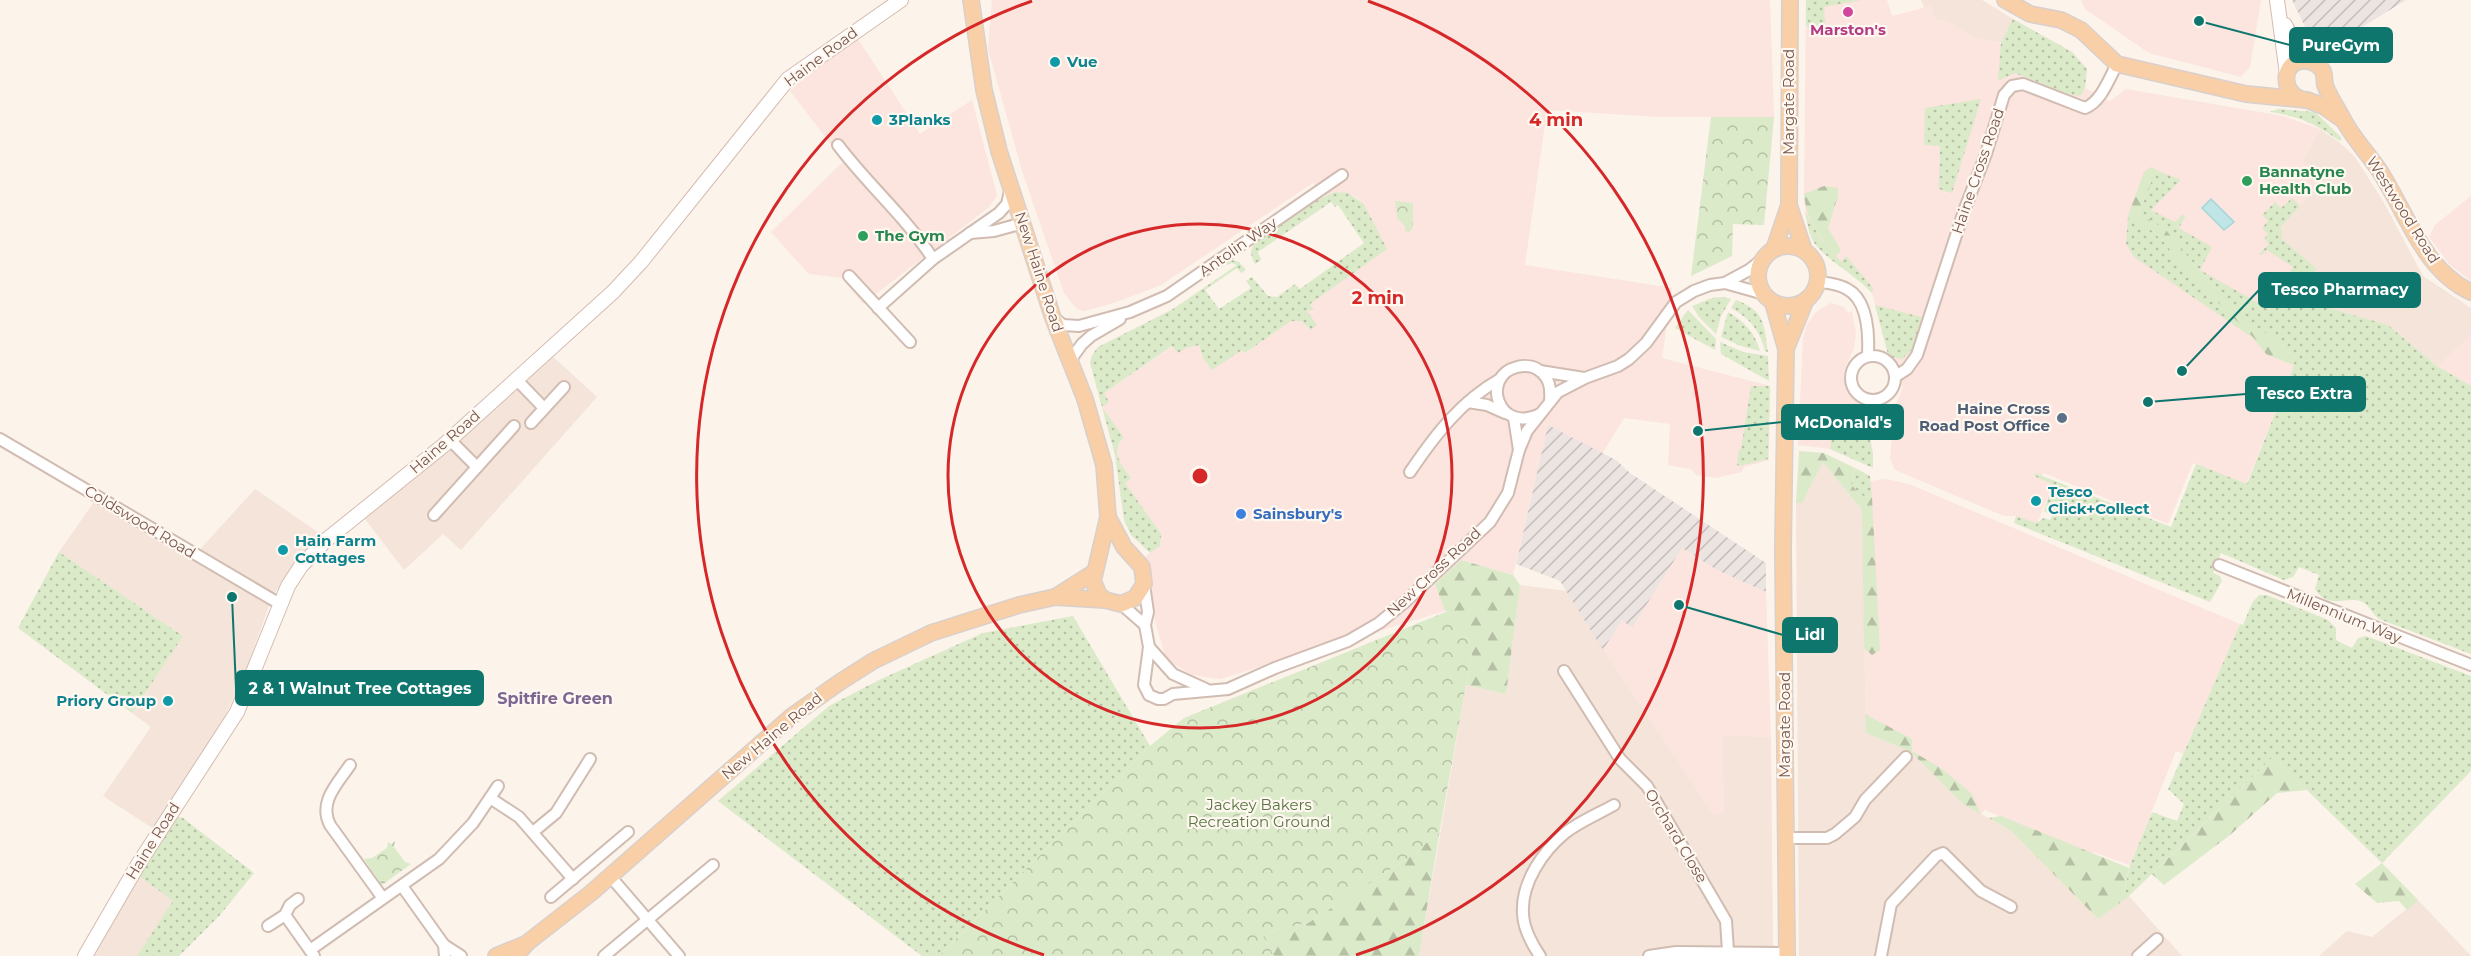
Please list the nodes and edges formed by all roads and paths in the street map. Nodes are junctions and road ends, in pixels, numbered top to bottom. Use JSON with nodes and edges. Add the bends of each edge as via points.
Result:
{"nodes":[{"id":1,"x":901,"y":0,"type":"edge"},
{"id":2,"x":971,"y":0,"type":"edge"},
{"id":3,"x":982,"y":0,"type":"edge"},
{"id":4,"x":1790,"y":0,"type":"edge"},
{"id":5,"x":2005,"y":0,"type":"edge"},
{"id":6,"x":2277,"y":0,"type":"edge"},
{"id":7,"x":2280,"y":15,"type":"junction"},
{"id":8,"x":976,"y":25,"type":"junction"},
{"id":9,"x":2308,"y":61,"type":"junction"},
{"id":10,"x":2117,"y":64,"type":"junction"},
{"id":11,"x":2286,"y":77,"type":"junction"},
{"id":12,"x":2325,"y":84,"type":"junction"},
{"id":13,"x":2246,"y":94,"type":"junction"},
{"id":14,"x":2304,"y":100,"type":"junction"},
{"id":15,"x":2343,"y":120,"type":"junction"},
{"id":16,"x":838,"y":145,"type":"dead end"},
{"id":17,"x":1342,"y":175,"type":"dead end"},
{"id":18,"x":1011,"y":187,"type":"junction"},
{"id":19,"x":1789,"y":205,"type":"junction"},
{"id":20,"x":1023,"y":223,"type":"junction"},
{"id":21,"x":969,"y":233,"type":"junction"},
{"id":22,"x":1804,"y":250,"type":"junction"},
{"id":23,"x":1768,"y":254,"type":"junction"},
{"id":24,"x":933,"y":259,"type":"junction"},
{"id":25,"x":849,"y":276,"type":"dead end"},
{"id":26,"x":1819,"y":282,"type":"junction"},
{"id":27,"x":1725,"y":283,"type":"junction"},
{"id":28,"x":2471,"y":292,"type":"edge"},
{"id":29,"x":1768,"y":299,"type":"junction"},
{"id":30,"x":1805,"y":302,"type":"junction"},
{"id":31,"x":878,"y":308,"type":"junction"},
{"id":32,"x":1131,"y":312,"type":"junction"},
{"id":33,"x":1053,"y":318,"type":"junction"},
{"id":34,"x":910,"y":342,"type":"dead end"},
{"id":35,"x":1786,"y":349,"type":"junction"},
{"id":36,"x":1868,"y":356,"type":"junction"},
{"id":37,"x":1069,"y":362,"type":"junction"},
{"id":38,"x":1539,"y":371,"type":"junction"},
{"id":39,"x":1896,"y":376,"type":"junction"},
{"id":40,"x":1585,"y":378,"type":"junction"},
{"id":41,"x":516,"y":379,"type":"junction"},
{"id":42,"x":1500,"y":379,"type":"junction"},
{"id":43,"x":564,"y":387,"type":"dead end"},
{"id":44,"x":1550,"y":401,"type":"junction"},
{"id":45,"x":1468,"y":402,"type":"junction"},
{"id":46,"x":543,"y":407,"type":"junction"},
{"id":47,"x":1540,"y":414,"type":"junction"},
{"id":48,"x":1510,"y":416,"type":"junction"},
{"id":49,"x":531,"y":423,"type":"dead end"},
{"id":50,"x":514,"y":426,"type":"dead end"},
{"id":51,"x":0,"y":439,"type":"edge"},
{"id":52,"x":450,"y":440,"type":"junction"},
{"id":53,"x":1519,"y":450,"type":"junction"},
{"id":54,"x":477,"y":467,"type":"junction"},
{"id":55,"x":1410,"y":472,"type":"dead end"},
{"id":56,"x":434,"y":515,"type":"dead end"},
{"id":57,"x":1108,"y":517,"type":"junction"},
{"id":58,"x":1137,"y":560,"type":"junction"},
{"id":59,"x":2219,"y":565,"type":"dead end"},
{"id":60,"x":1095,"y":569,"type":"junction"},
{"id":61,"x":1144,"y":584,"type":"junction"},
{"id":62,"x":1055,"y":597,"type":"junction"},
{"id":63,"x":1105,"y":600,"type":"junction"},
{"id":64,"x":280,"y":604,"type":"junction"},
{"id":65,"x":1121,"y":604,"type":"junction"},
{"id":66,"x":1145,"y":625,"type":"junction"},
{"id":67,"x":1149,"y":647,"type":"junction"},
{"id":68,"x":2471,"y":665,"type":"edge"},
{"id":69,"x":1564,"y":671,"type":"dead end"},
{"id":70,"x":1171,"y":672,"type":"junction"},
{"id":71,"x":1146,"y":675,"type":"junction"},
{"id":72,"x":1206,"y":690,"type":"junction"},
{"id":73,"x":1173,"y":694,"type":"junction"},
{"id":74,"x":1906,"y":757,"type":"dead end"},
{"id":75,"x":590,"y":759,"type":"dead end"},
{"id":76,"x":350,"y":765,"type":"dead end"},
{"id":77,"x":498,"y":786,"type":"dead end"},
{"id":78,"x":490,"y":798,"type":"junction"},
{"id":79,"x":1614,"y":805,"type":"dead end"},
{"id":80,"x":533,"y":832,"type":"junction"},
{"id":81,"x":628,"y":832,"type":"dead end"},
{"id":82,"x":1786,"y":838,"type":"junction"},
{"id":83,"x":713,"y":865,"type":"dead end"},
{"id":84,"x":610,"y":876,"type":"junction"},
{"id":85,"x":573,"y":879,"type":"junction"},
{"id":86,"x":402,"y":886,"type":"junction"},
{"id":87,"x":382,"y":897,"type":"junction"},
{"id":88,"x":550,"y":897,"type":"dead end"},
{"id":89,"x":298,"y":899,"type":"dead end"},
{"id":90,"x":2011,"y":907,"type":"dead end"},
{"id":91,"x":285,"y":915,"type":"junction"},
{"id":92,"x":648,"y":919,"type":"junction"},
{"id":93,"x":268,"y":926,"type":"dead end"},
{"id":94,"x":2157,"y":939,"type":"dead end"},
{"id":95,"x":527,"y":943,"type":"junction"},
{"id":96,"x":444,"y":951,"type":"edge"},
{"id":97,"x":1728,"y":951,"type":"junction"},
{"id":98,"x":312,"y":953,"type":"edge"},
{"id":99,"x":672,"y":954,"type":"edge"},
{"id":100,"x":1787,"y":954,"type":"edge"},
{"id":101,"x":85,"y":956,"type":"edge"},
{"id":102,"x":461,"y":956,"type":"edge"},
{"id":103,"x":496,"y":956,"type":"edge"},
{"id":104,"x":516,"y":956,"type":"edge"},
{"id":105,"x":604,"y":956,"type":"edge"},
{"id":106,"x":1540,"y":956,"type":"edge"},
{"id":107,"x":1649,"y":956,"type":"edge"},
{"id":108,"x":1881,"y":956,"type":"edge"},
{"id":109,"x":2138,"y":956,"type":"edge"}],
"edges":[{"from":1,"to":41,"type":"street","name":"Haine Road","via":[[788,79],[641,262]]},
{"from":2,"to":8,"type":"main road","name":"New Haine Road"},
{"from":3,"to":8,"type":"main road","name":"New Haine Road"},
{"from":4,"to":19,"type":"main road","name":"Margate Road"},
{"from":5,"to":10,"type":"main road","via":[[2030,14],[2061,20],[2081,30]]},
{"from":6,"to":7,"type":"street"},
{"from":7,"to":9,"type":"street"},
{"from":7,"to":11,"type":"street"},
{"from":8,"to":18,"type":"main road","name":"New Haine Road","via":[[984,90]]},
{"from":9,"to":11,"type":"main road","via":[[2295,63]]},
{"from":9,"to":12,"type":"main road","name":"Westwood Road","via":[[2323,71]]},
{"from":10,"to":13,"type":"main road","name":"Westwood Road"},
{"from":10,"to":39,"type":"street","name":"Haine Cross Road","via":[[2097,100],[2085,108],[2023,84],[2012,86],[2004,95],[1917,355]]},
{"from":11,"to":13,"type":"main road"},
{"from":11,"to":14,"type":"main road","name":"Westwood Road","via":[[2290,92]]},
{"from":12,"to":14,"type":"main road","via":[[2319,95]]},
{"from":12,"to":15,"type":"main road","name":"Westwood Road"},
{"from":13,"to":14,"type":"main road","name":"Westwood Road"},
{"from":14,"to":15,"type":"main road","name":"Westwood Road","via":[[2323,106]]},
{"from":15,"to":28,"type":"main road","name":"Westwood Road","via":[[2380,172],[2430,257],[2442,273]]},
{"from":16,"to":24,"type":"street"},
{"from":17,"to":32,"type":"street","name":"Antolin Way","via":[[1167,296]]},
{"from":18,"to":20,"type":"main road","name":"New Haine Road"},
{"from":18,"to":21,"type":"street","via":[[1007,204],[999,213]]},
{"from":19,"to":22,"type":"main road","name":"Margate Road"},
{"from":19,"to":23,"type":"main road","name":"Margate Road"},
{"from":20,"to":21,"type":"street"},
{"from":20,"to":33,"type":"main road","name":"New Haine Road"},
{"from":21,"to":24,"type":"street"},
{"from":22,"to":23,"type":"main road","via":[[1793,246]]},
{"from":22,"to":26,"type":"main road","name":"Margate Road","via":[[1816,262]]},
{"from":23,"to":27,"type":"street","name":"New Cross Road"},
{"from":23,"to":29,"type":"main road","name":"Margate Road","via":[[1758,279]]},
{"from":24,"to":31,"type":"street"},
{"from":25,"to":31,"type":"street"},
{"from":26,"to":30,"type":"main road","name":"Margate Road"},
{"from":26,"to":36,"type":"street","via":[[1844,286],[1861,303]]},
{"from":27,"to":29,"type":"street"},
{"from":27,"to":40,"type":"street","name":"New Cross Road","via":[[1686,295],[1634,355],[1618,366]]},
{"from":29,"to":30,"type":"main road","via":[[1793,307]]},
{"from":29,"to":35,"type":"main road","name":"Margate Road"},
{"from":30,"to":35,"type":"main road","name":"Margate Road"},
{"from":31,"to":34,"type":"street"},
{"from":32,"to":33,"type":"street","name":"Antolin Way","via":[[1070,327]]},
{"from":32,"to":37,"type":"street","name":"Antolin Way","via":[[1091,336]]},
{"from":33,"to":37,"type":"main road","name":"New Haine Road"},
{"from":35,"to":82,"type":"main road","name":"Margate Road"},
{"from":36,"to":39,"type":"street","via":[[1887,360]]},
{"from":36,"to":39,"type":"street","via":[[1857,362],[1851,376],[1861,396],[1875,400],[1886,396]]},
{"from":37,"to":57,"type":"main road","name":"New Haine Road","via":[[1085,399],[1104,465]]},
{"from":38,"to":40,"type":"street","name":"New Cross Road"},
{"from":38,"to":42,"type":"street","name":"New Cross Road","via":[[1521,366]]},
{"from":38,"to":44,"type":"street","via":[[1549,384]]},
{"from":40,"to":44,"type":"street","name":"New Cross Road","via":[[1558,392]]},
{"from":41,"to":46,"type":"street"},
{"from":41,"to":52,"type":"street","name":"Haine Road"},
{"from":42,"to":45,"type":"street","via":[[1478,391]]},
{"from":42,"to":48,"type":"street","name":"New Cross Road","via":[[1497,397]]},
{"from":43,"to":46,"type":"street"},
{"from":44,"to":47,"type":"street","name":"New Cross Road"},
{"from":45,"to":48,"type":"street","via":[[1487,405]]},
{"from":45,"to":55,"type":"street","via":[[1454,412]]},
{"from":46,"to":49,"type":"street"},
{"from":47,"to":48,"type":"street","via":[[1523,420]]},
{"from":47,"to":53,"type":"street","name":"New Cross Road"},
{"from":48,"to":53,"type":"street","name":"New Cross Road"},
{"from":50,"to":54,"type":"street"},
{"from":51,"to":64,"type":"street","name":"Coldswood Road"},
{"from":52,"to":54,"type":"street"},
{"from":52,"to":64,"type":"street","name":"Haine Road","via":[[315,551],[288,585]]},
{"from":53,"to":72,"type":"street","name":"New Cross Road","via":[[1508,493],[1490,522],[1379,623],[1348,641],[1228,689]]},
{"from":54,"to":56,"type":"street"},
{"from":57,"to":58,"type":"main road","name":"New Haine Road","via":[[1124,547]]},
{"from":57,"to":60,"type":"main road","name":"New Haine Road"},
{"from":58,"to":60,"type":"main road","name":"New Haine Road","via":[[1115,552]]},
{"from":58,"to":61,"type":"main road","name":"New Haine Road"},
{"from":59,"to":68,"type":"street","name":"Millennium Way"},
{"from":60,"to":62,"type":"main road","name":"New Haine Road"},
{"from":60,"to":63,"type":"main road","via":[[1095,588]]},
{"from":61,"to":65,"type":"main road","via":[[1135,598]]},
{"from":61,"to":66,"type":"street","via":[[1148,612]]},
{"from":62,"to":63,"type":"main road","name":"New Haine Road"},
{"from":62,"to":84,"type":"main road","name":"New Haine Road","via":[[987,613],[931,633],[840,681],[767,738]]},
{"from":63,"to":65,"type":"main road","name":"New Haine Road"},
{"from":64,"to":101,"type":"street","name":"Haine Road","via":[[237,711],[139,863]]},
{"from":65,"to":66,"type":"street"},
{"from":66,"to":67,"type":"street"},
{"from":67,"to":70,"type":"street"},
{"from":67,"to":71,"type":"street"},
{"from":69,"to":97,"type":"street","name":"Orchard Close","via":[[1620,759],[1647,786],[1726,921]]},
{"from":70,"to":71,"type":"street","via":[[1154,668]]},
{"from":70,"to":72,"type":"street"},
{"from":70,"to":73,"type":"street","via":[[1176,684]]},
{"from":71,"to":73,"type":"street","name":"New Cross Road","via":[[1144,685],[1149,695],[1164,699]]},
{"from":72,"to":73,"type":"street","name":"New Cross Road"},
{"from":74,"to":82,"type":"street","via":[[1891,766],[1855,818],[1835,834],[1827,838]]},
{"from":75,"to":80,"type":"street","via":[[556,813]]},
{"from":76,"to":87,"type":"street","via":[[328,799],[326,815]]},
{"from":77,"to":78,"type":"street"},
{"from":78,"to":80,"type":"street","via":[[519,817]]},
{"from":78,"to":86,"type":"street","via":[[452,847]]},
{"from":79,"to":106,"type":"street","via":[[1566,833],[1546,853],[1527,883],[1522,914]]},
{"from":80,"to":85,"type":"street"},
{"from":81,"to":85,"type":"street"},
{"from":82,"to":100,"type":"main road","name":"Margate Road"},
{"from":83,"to":92,"type":"street"},
{"from":84,"to":92,"type":"street"},
{"from":84,"to":95,"type":"main road","name":"New Haine Road"},
{"from":85,"to":88,"type":"street"},
{"from":86,"to":87,"type":"street"},
{"from":86,"to":96,"type":"street"},
{"from":87,"to":98,"type":"street"},
{"from":89,"to":91,"type":"street"},
{"from":90,"to":108,"type":"street","via":[[1982,891],[1943,853],[1891,904]]},
{"from":91,"to":93,"type":"street"},
{"from":91,"to":98,"type":"street"},
{"from":92,"to":99,"type":"street"},
{"from":92,"to":105,"type":"street"},
{"from":94,"to":109,"type":"street"},
{"from":95,"to":103,"type":"main road","name":"New Haine Road"},
{"from":95,"to":104,"type":"main road","name":"New Haine Road"},
{"from":96,"to":102,"type":"street"},
{"from":97,"to":100,"type":"street"},
{"from":97,"to":107,"type":"street"}]}
